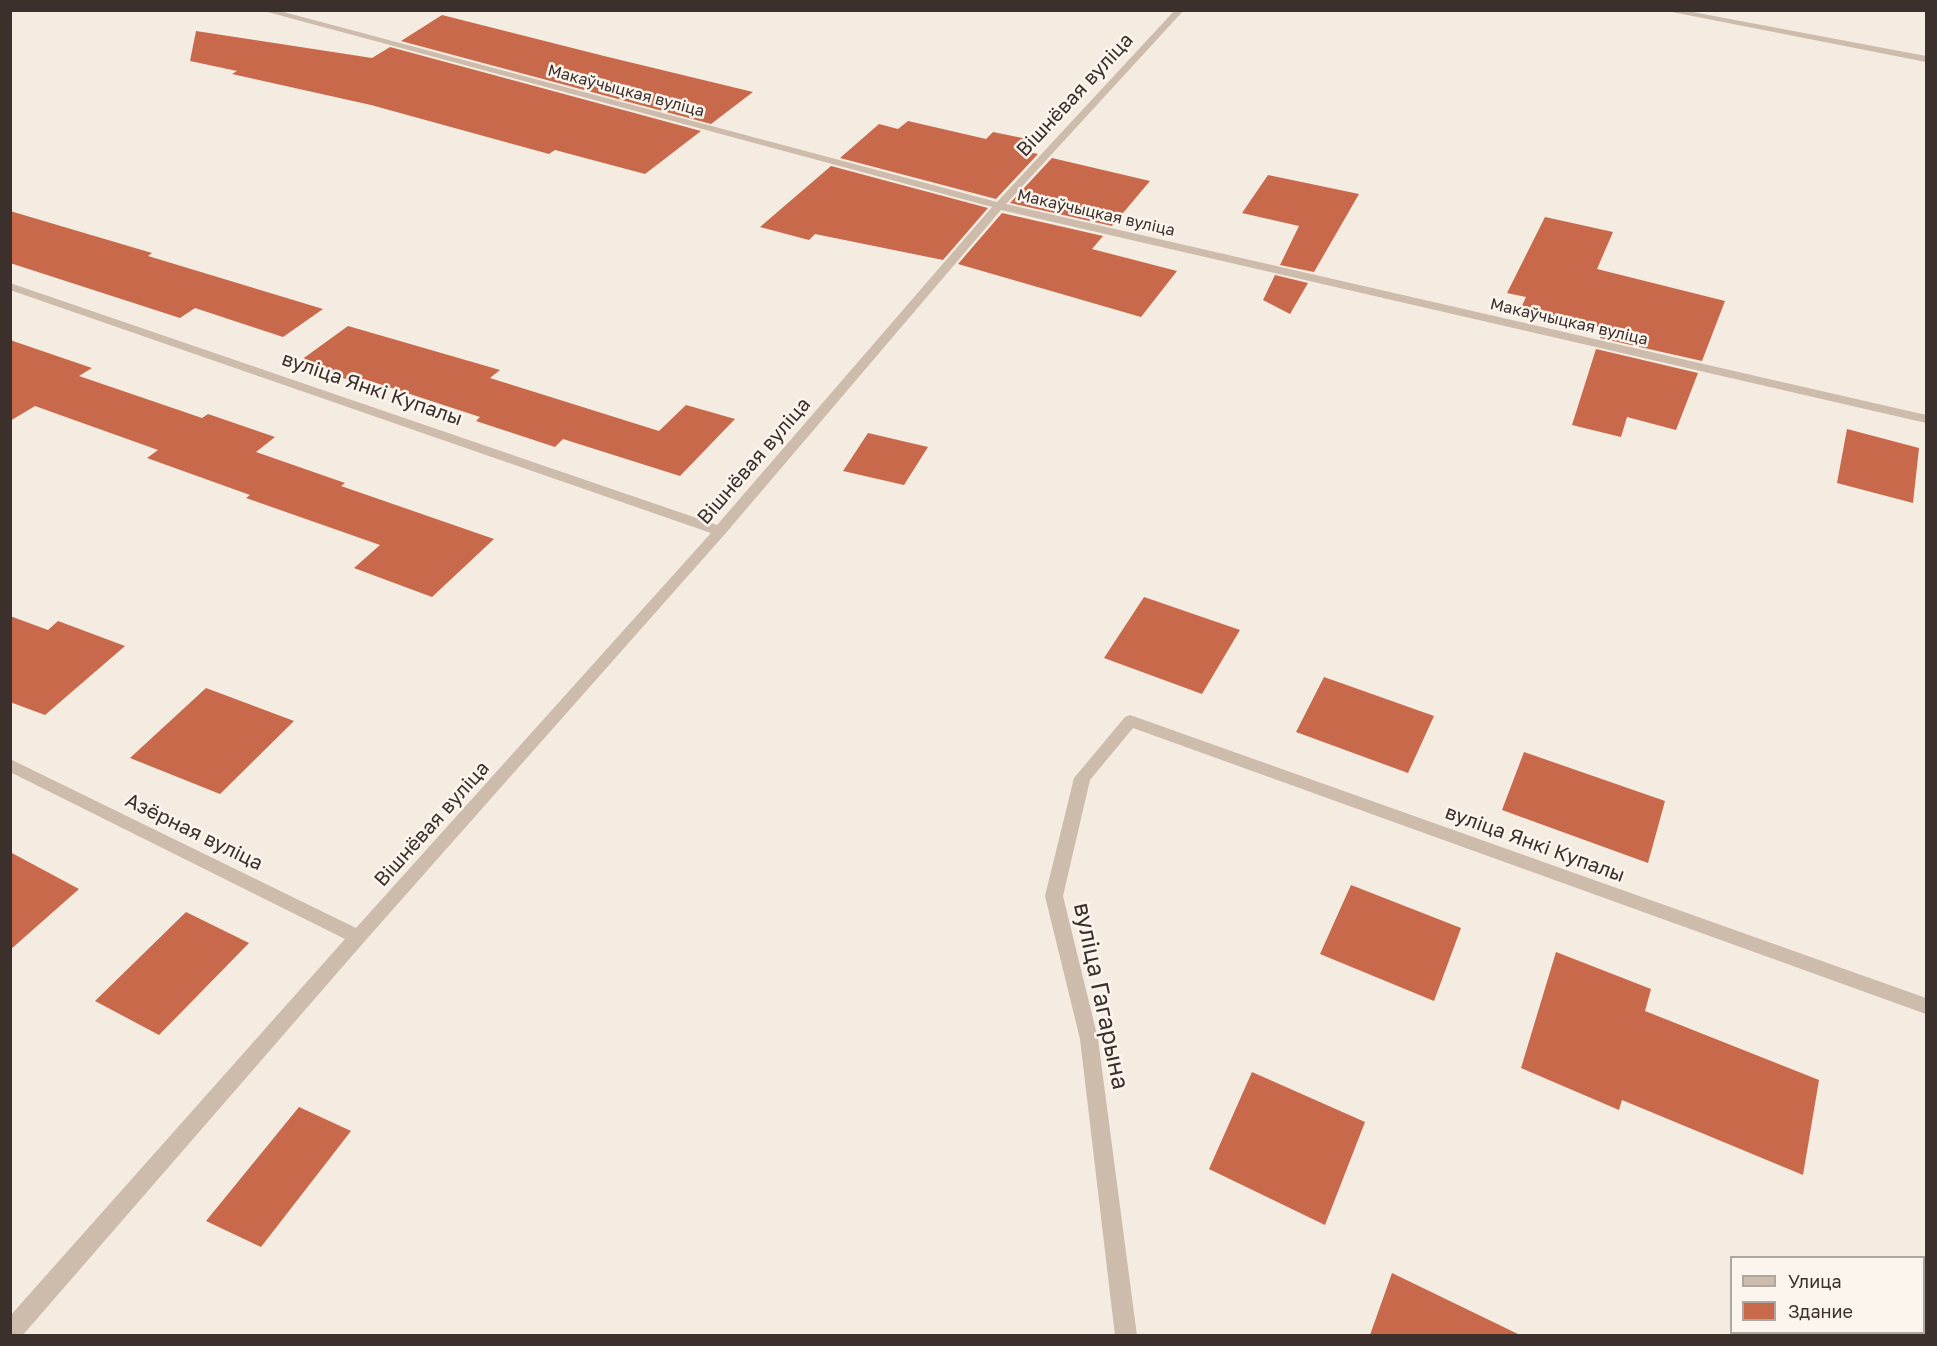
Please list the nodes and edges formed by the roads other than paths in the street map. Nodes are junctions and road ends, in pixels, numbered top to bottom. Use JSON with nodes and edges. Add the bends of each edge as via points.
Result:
{"nodes":[{"id":1,"x":264,"y":10,"type":"edge"},
{"id":2,"x":1180,"y":10,"type":"edge"},
{"id":3,"x":1666,"y":10,"type":"edge"},
{"id":4,"x":1926,"y":59,"type":"edge"},
{"id":5,"x":999,"y":206,"type":"junction"},
{"id":6,"x":10,"y":286,"type":"edge"},
{"id":7,"x":1926,"y":419,"type":"edge"},
{"id":8,"x":720,"y":531,"type":"junction"},
{"id":9,"x":1130,"y":721,"type":"joint"},
{"id":10,"x":10,"y":765,"type":"edge"},
{"id":11,"x":358,"y":937,"type":"junction"},
{"id":12,"x":1926,"y":1006,"type":"edge"},
{"id":13,"x":10,"y":1333,"type":"edge"},
{"id":14,"x":1126,"y":1335,"type":"edge"}],
"edges":[{"from":1,"to":5,"type":"street","name":"Макаўчыцкая вуліца"},
{"from":2,"to":5,"type":"street","name":"Вішнёвая вуліца"},
{"from":3,"to":4,"type":"street"},
{"from":5,"to":7,"type":"street","name":"Макаўчыцкая вуліца"},
{"from":5,"to":8,"type":"street","name":"Вішнёвая вуліца"},
{"from":6,"to":8,"type":"street","name":"вуліца Янкі Купалы"},
{"from":8,"to":11,"type":"street","name":"Вішнёвая вуліца"},
{"from":9,"to":12,"type":"street","name":"вуліца Янкі Купалы"},
{"from":9,"to":14,"type":"street","name":"вуліца Гагарына","via":[[1082,778],[1054,896],[1089,1039]]},
{"from":10,"to":11,"type":"street","name":"Азёрная вуліца"},
{"from":11,"to":13,"type":"street","name":"Вішнёвая вуліца"}]}
